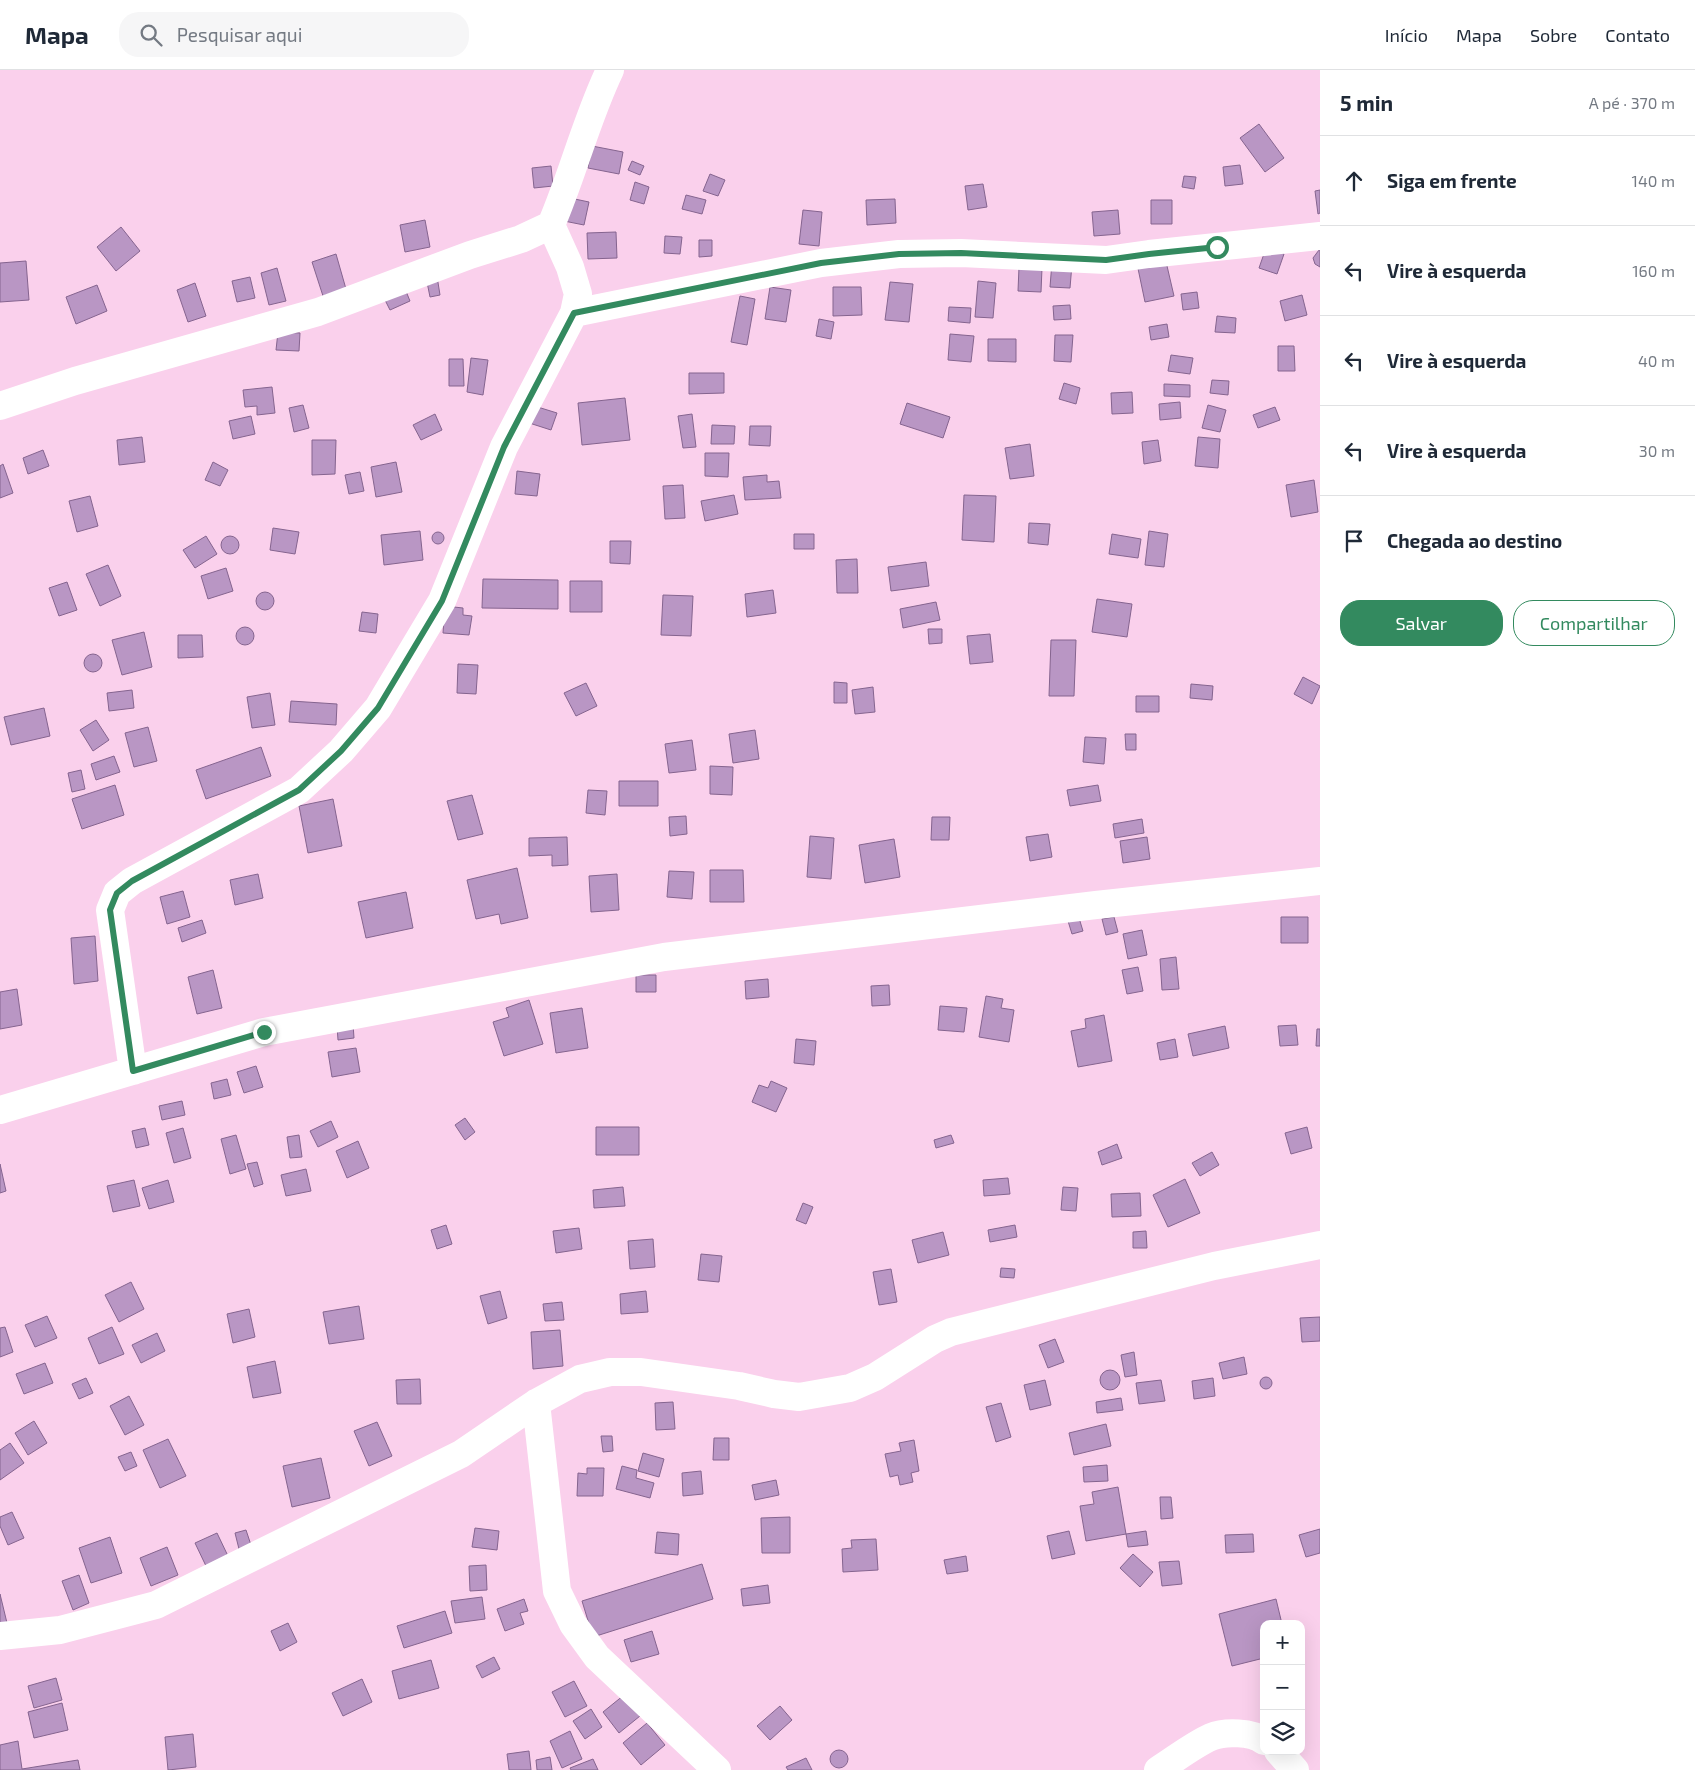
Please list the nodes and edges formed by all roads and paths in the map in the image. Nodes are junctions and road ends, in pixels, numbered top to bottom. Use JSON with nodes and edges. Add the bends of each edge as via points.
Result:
{"nodes":[{"id":1,"x":610,"y":70,"type":"edge"},
{"id":2,"x":551,"y":225,"type":"junction"},
{"id":3,"x":1320,"y":236,"type":"edge"},
{"id":4,"x":574,"y":313,"type":"junction"},
{"id":5,"x":0,"y":406,"type":"edge"},
{"id":6,"x":1320,"y":881,"type":"edge"},
{"id":7,"x":133,"y":1071,"type":"junction"},
{"id":8,"x":0,"y":1110,"type":"edge"},
{"id":9,"x":1320,"y":1245,"type":"edge"},
{"id":10,"x":536,"y":1403,"type":"junction"},
{"id":11,"x":0,"y":1636,"type":"edge"},
{"id":12,"x":1260,"y":1738,"type":"edge"},
{"id":13,"x":1282,"y":1755,"type":"edge"},
{"id":14,"x":718,"y":1770,"type":"edge"},
{"id":15,"x":1158,"y":1770,"type":"edge"},
{"id":16,"x":1295,"y":1770,"type":"edge"}],
"edges":[{"from":1,"to":2,"type":"street"},
{"from":2,"to":4,"type":"street","via":[[578,294]]},
{"from":2,"to":5,"type":"street","via":[[521,239],[318,312],[75,381]]},
{"from":3,"to":4,"type":"street","via":[[1106,260],[961,253],[899,254],[821,263]]},
{"from":4,"to":7,"type":"street","via":[[504,447],[442,601],[378,708],[341,751],[299,790],[132,881],[117,893],[110,910]]},
{"from":6,"to":7,"type":"street","via":[[664,957],[264,1032]]},
{"from":7,"to":8,"type":"street"},
{"from":9,"to":10,"type":"street","via":[[1214,1266],[951,1332],[875,1377],[850,1388],[824,1394],[799,1397],[642,1372],[610,1372],[580,1379]]},
{"from":10,"to":11,"type":"street","via":[[461,1454],[156,1605],[60,1630]]},
{"from":10,"to":14,"type":"street","via":[[557,1591],[573,1624],[597,1657]]},
{"from":12,"to":15,"type":"street","via":[[1236,1733],[1212,1736]]},
{"from":13,"to":16,"type":"street"}]}
